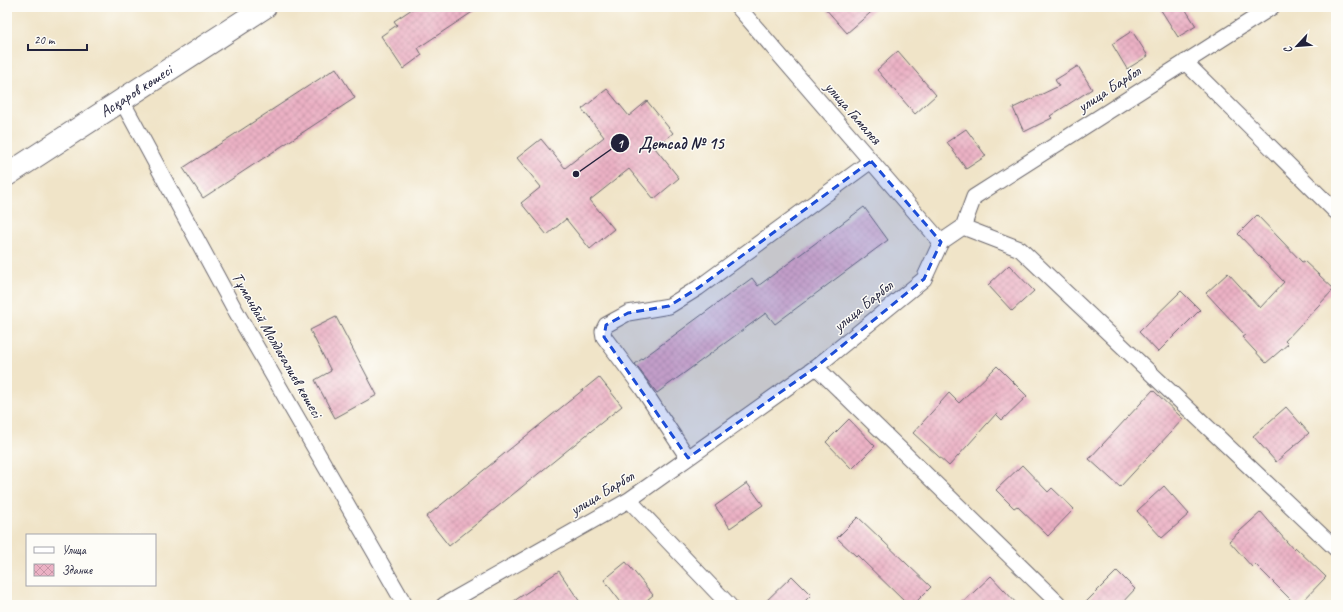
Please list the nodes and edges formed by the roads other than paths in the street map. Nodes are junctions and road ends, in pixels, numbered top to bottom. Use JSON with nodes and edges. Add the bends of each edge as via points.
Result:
{"nodes":[{"id":1,"x":265,"y":7,"type":"edge"},
{"id":2,"x":738,"y":7,"type":"edge"},
{"id":3,"x":1272,"y":7,"type":"edge"},
{"id":4,"x":1185,"y":62,"type":"junction"},
{"id":5,"x":122,"y":101,"type":"junction"},
{"id":6,"x":871,"y":161,"type":"junction"},
{"id":7,"x":7,"y":175,"type":"edge"},
{"id":8,"x":1336,"y":212,"type":"edge"},
{"id":9,"x":963,"y":227,"type":"junction"},
{"id":10,"x":940,"y":242,"type":"junction"},
{"id":11,"x":816,"y":367,"type":"junction"},
{"id":12,"x":688,"y":458,"type":"junction"},
{"id":13,"x":629,"y":500,"type":"junction"},
{"id":14,"x":1336,"y":549,"type":"edge"},
{"id":15,"x":405,"y":605,"type":"edge"},
{"id":16,"x":444,"y":605,"type":"edge"},
{"id":17,"x":729,"y":605,"type":"edge"},
{"id":18,"x":1060,"y":605,"type":"edge"}],
"edges":[{"from":1,"to":5,"type":"main road","name":"Асқаров көшесі"},
{"from":2,"to":6,"type":"street","name":"улица Гамалея"},
{"from":3,"to":4,"type":"street","name":"улица Барбол"},
{"from":4,"to":8,"type":"street"},
{"from":4,"to":9,"type":"street","name":"улица Барбол","via":[[974,197]]},
{"from":5,"to":7,"type":"main road","name":"Асқаров көшесі"},
{"from":5,"to":15,"type":"street","name":"Тұманбай Молдағалиев көшесі","via":[[234,308]]},
{"from":6,"to":10,"type":"street","name":"улица Гамалея"},
{"from":6,"to":12,"type":"street","via":[[698,288],[669,306],[628,313],[606,325],[604,337],[642,388]]},
{"from":9,"to":10,"type":"street"},
{"from":9,"to":14,"type":"street","via":[[1020,249]]},
{"from":10,"to":11,"type":"street","name":"улица Барбол","via":[[924,279]]},
{"from":11,"to":12,"type":"street","name":"улица Барбол"},
{"from":11,"to":18,"type":"street"},
{"from":12,"to":13,"type":"street","name":"улица Барбол"},
{"from":13,"to":16,"type":"street","name":"улица Барбол"},
{"from":13,"to":17,"type":"street"}]}
